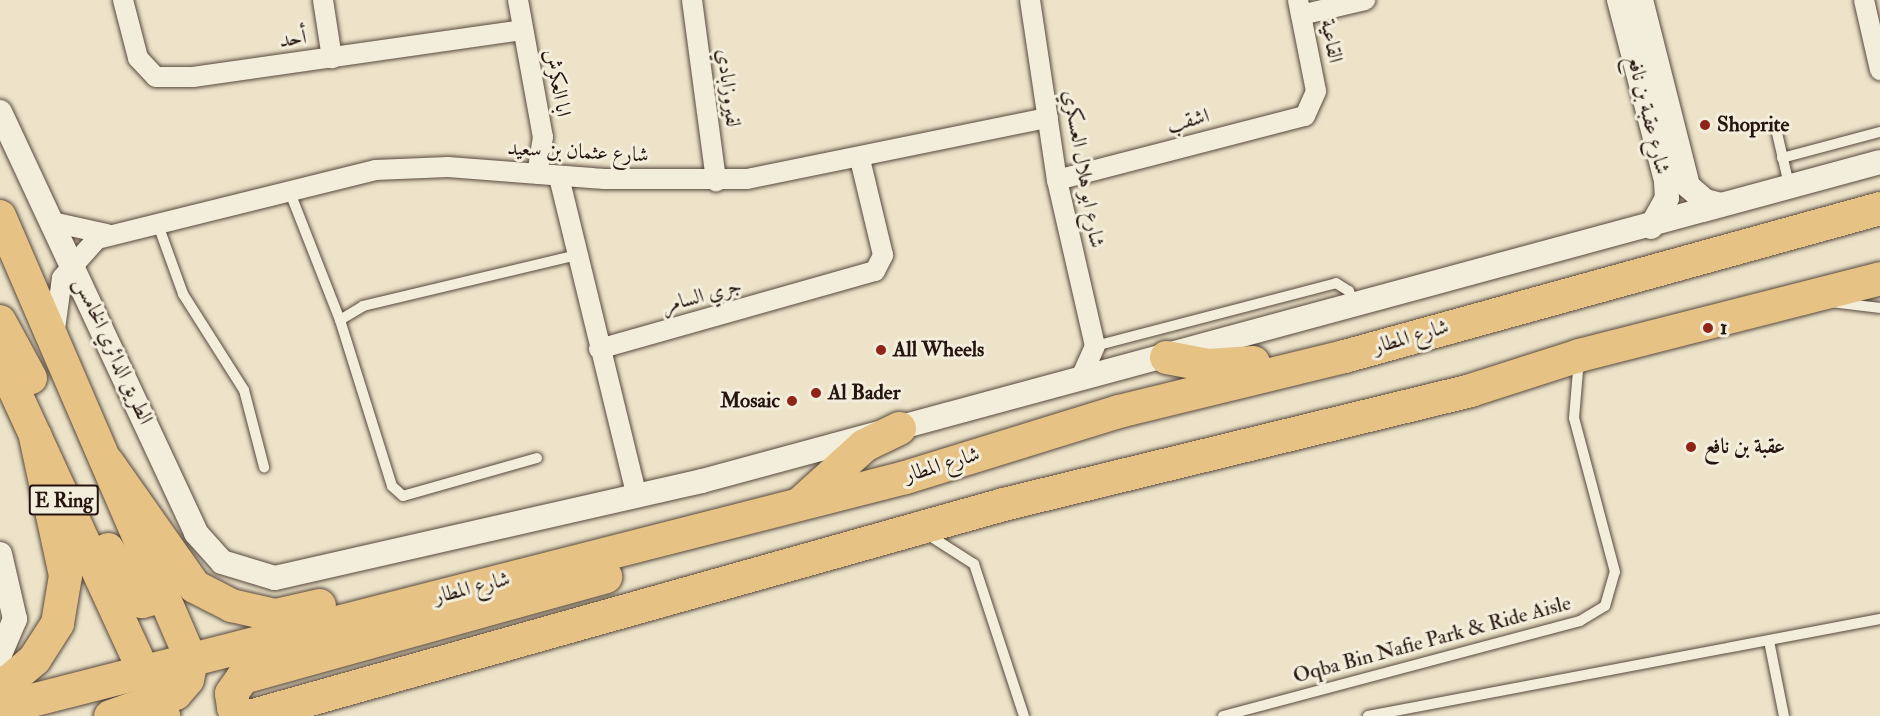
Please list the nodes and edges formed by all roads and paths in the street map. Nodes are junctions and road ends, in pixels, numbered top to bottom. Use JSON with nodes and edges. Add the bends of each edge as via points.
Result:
{"nodes":[{"id":1,"x":123,"y":0,"type":"edge"},
{"id":2,"x":323,"y":0,"type":"edge"},
{"id":3,"x":518,"y":0,"type":"edge"},
{"id":4,"x":693,"y":0,"type":"edge"},
{"id":5,"x":1030,"y":0,"type":"edge"},
{"id":6,"x":1365,"y":0,"type":"edge"},
{"id":7,"x":1619,"y":0,"type":"edge"},
{"id":8,"x":1641,"y":0,"type":"edge"},
{"id":9,"x":1864,"y":0,"type":"edge"},
{"id":10,"x":1300,"y":8,"type":"edge"},
{"id":11,"x":522,"y":30,"type":"junction"},
{"id":12,"x":332,"y":58,"type":"junction"},
{"id":13,"x":1880,"y":70,"type":"edge"},
{"id":14,"x":1316,"y":91,"type":"joint"},
{"id":15,"x":0,"y":112,"type":"edge"},
{"id":16,"x":1048,"y":118,"type":"junction"},
{"id":17,"x":1880,"y":132,"type":"edge"},
{"id":18,"x":1777,"y":133,"type":"dead end"},
{"id":19,"x":1782,"y":158,"type":"junction"},
{"id":20,"x":860,"y":159,"type":"junction"},
{"id":21,"x":1880,"y":162,"type":"edge"},
{"id":22,"x":537,"y":174,"type":"junction"},
{"id":23,"x":559,"y":177,"type":"junction"},
{"id":24,"x":1057,"y":180,"type":"junction"},
{"id":25,"x":716,"y":181,"type":"junction"},
{"id":26,"x":1790,"y":189,"type":"junction"},
{"id":27,"x":289,"y":190,"type":"junction"},
{"id":28,"x":1721,"y":205,"type":"junction"},
{"id":29,"x":1880,"y":208,"type":"edge"},
{"id":30,"x":0,"y":216,"type":"edge"},
{"id":31,"x":52,"y":222,"type":"junction"},
{"id":32,"x":157,"y":222,"type":"junction"},
{"id":33,"x":1651,"y":227,"type":"junction"},
{"id":34,"x":107,"y":234,"type":"junction"},
{"id":35,"x":577,"y":255,"type":"junction"},
{"id":36,"x":72,"y":262,"type":"junction"},
{"id":37,"x":1880,"y":278,"type":"edge"},
{"id":38,"x":1806,"y":296,"type":"junction"},
{"id":39,"x":1354,"y":307,"type":"junction"},
{"id":40,"x":1880,"y":308,"type":"edge"},
{"id":41,"x":0,"y":321,"type":"edge"},
{"id":42,"x":340,"y":321,"type":"junction"},
{"id":43,"x":56,"y":335,"type":"junction"},
{"id":44,"x":1095,"y":346,"type":"junction"},
{"id":45,"x":599,"y":349,"type":"junction"},
{"id":46,"x":1580,"y":355,"type":"junction"},
{"id":47,"x":1344,"y":356,"type":"junction"},
{"id":48,"x":1166,"y":357,"type":"junction"},
{"id":49,"x":0,"y":359,"type":"edge"},
{"id":50,"x":1125,"y":368,"type":"junction"},
{"id":51,"x":1080,"y":380,"type":"junction"},
{"id":52,"x":899,"y":428,"type":"junction"},
{"id":53,"x":35,"y":436,"type":"junction"},
{"id":54,"x":537,"y":458,"type":"dead end"},
{"id":55,"x":107,"y":462,"type":"junction"},
{"id":56,"x":264,"y":467,"type":"dead end"},
{"id":57,"x":637,"y":497,"type":"junction"},
{"id":58,"x":802,"y":501,"type":"junction"},
{"id":59,"x":918,"y":530,"type":"junction"},
{"id":60,"x":696,"y":531,"type":"junction"},
{"id":61,"x":0,"y":554,"type":"edge"},
{"id":62,"x":245,"y":572,"type":"joint"},
{"id":63,"x":491,"y":583,"type":"junction"},
{"id":64,"x":164,"y":596,"type":"junction"},
{"id":65,"x":1880,"y":619,"type":"edge"},
{"id":66,"x":1769,"y":641,"type":"junction"},
{"id":67,"x":0,"y":655,"type":"edge"},
{"id":68,"x":191,"y":660,"type":"junction"},
{"id":69,"x":0,"y":688,"type":"edge"},
{"id":70,"x":155,"y":696,"type":"edge"},
{"id":71,"x":0,"y":708,"type":"edge"},
{"id":72,"x":111,"y":716,"type":"edge"},
{"id":73,"x":244,"y":716,"type":"edge"},
{"id":74,"x":249,"y":716,"type":"edge"},
{"id":75,"x":1024,"y":716,"type":"edge"},
{"id":76,"x":1223,"y":716,"type":"edge"},
{"id":77,"x":1368,"y":716,"type":"edge"},
{"id":78,"x":1784,"y":716,"type":"edge"}],
"edges":[{"from":1,"to":12,"type":"street","name":"أحد","via":[[138,58],[156,77]]},
{"from":2,"to":12,"type":"street"},
{"from":3,"to":11,"type":"street","name":"ابا العكرش"},
{"from":4,"to":25,"type":"street","name":"لفيروزابادي"},
{"from":5,"to":16,"type":"street","name":"شارع ابو هلال العسكري"},
{"from":6,"to":10,"type":"street"},
{"from":7,"to":33,"type":"street","name":"شارع عقبة بن نافع","via":[[1665,182],[1667,198]]},
{"from":8,"to":28,"type":"street","name":"شارع عقبة بن نافع","via":[[1688,186],[1705,201]]},
{"from":9,"to":13,"type":"street"},
{"from":10,"to":14,"type":"street","name":"القاعية"},
{"from":11,"to":12,"type":"street","name":"أحد"},
{"from":11,"to":22,"type":"street","name":"ابا العكرش","via":[[543,137]]},
{"from":14,"to":24,"type":"street","name":"اشقب","via":[[1305,116]]},
{"from":15,"to":31,"type":"street","name":"الطريق الدائري الخامس"},
{"from":16,"to":20,"type":"street","name":"شارع عثمان بن سعيد"},
{"from":16,"to":24,"type":"street","name":"شارع ابو هلال العسكري"},
{"from":17,"to":19,"type":"lane"},
{"from":18,"to":19,"type":"lane"},
{"from":19,"to":26,"type":"lane"},
{"from":20,"to":25,"type":"street","name":"شارع عثمان بن سعيد"},
{"from":20,"to":45,"type":"street","name":"جري السامر","via":[[883,255],[875,271]]},
{"from":21,"to":26,"type":"street","name":"شارع المطار"},
{"from":22,"to":23,"type":"street","name":"شارع عثمان بن سعيد"},
{"from":22,"to":27,"type":"street","name":"شارع عثمان بن سعيد","via":[[404,166]]},
{"from":23,"to":25,"type":"street","name":"شارع عثمان بن سعيد"},
{"from":23,"to":35,"type":"street"},
{"from":24,"to":44,"type":"street","name":"شارع ابو هلال العسكري"},
{"from":26,"to":28,"type":"street","name":"شارع المطار"},
{"from":27,"to":32,"type":"street","name":"شارع عثمان بن سعيد"},
{"from":27,"to":42,"type":"lane"},
{"from":28,"to":33,"type":"street","name":"شارع المطار"},
{"from":29,"to":47,"type":"highway","name":"شارع المطار"},
{"from":30,"to":43,"type":"main road","number":"E Ring"},
{"from":31,"to":34,"type":"street","name":"شارع عثمان بن سعيد"},
{"from":31,"to":36,"type":"street","name":"الطريق الدائري الخامس"},
{"from":32,"to":34,"type":"street","name":"شارع عثمان بن سعيد"},
{"from":32,"to":56,"type":"lane","via":[[183,294],[244,390]]},
{"from":33,"to":39,"type":"street","name":"شارع المطار"},
{"from":34,"to":36,"type":"street","name":"شارع عثمان بن سعيد"},
{"from":35,"to":42,"type":"lane","via":[[363,306]]},
{"from":35,"to":45,"type":"street"},
{"from":36,"to":43,"type":"street","name":"شارع عثمان بن سعيد","via":[[56,297]]},
{"from":36,"to":62,"type":"street","name":"الطريق الدائري الخامس","via":[[196,533],[222,562]]},
{"from":37,"to":38,"type":"highway"},
{"from":38,"to":40,"type":"lane"},
{"from":38,"to":46,"type":"highway"},
{"from":39,"to":44,"type":"lane","via":[[1349,291],[1336,283]]},
{"from":39,"to":48,"type":"street","name":"شارع المطار"},
{"from":41,"to":64,"type":"main road","via":[[26,367],[116,568],[142,602]]},
{"from":42,"to":54,"type":"lane","via":[[392,486],[403,496]]},
{"from":43,"to":55,"type":"main road","number":"E Ring"},
{"from":44,"to":50,"type":"street"},
{"from":44,"to":51,"type":"street"},
{"from":45,"to":57,"type":"street"},
{"from":46,"to":59,"type":"highway","via":[[1470,390]]},
{"from":46,"to":76,"type":"lane","name":"Oqba Bin Nafie Park & Ride Aisle","via":[[1574,418],[1615,572],[1605,606],[1581,621]]},
{"from":47,"to":48,"type":"highway","via":[[1225,365]]},
{"from":47,"to":58,"type":"highway","name":"شارع المطار","via":[[1118,411],[905,477]]},
{"from":48,"to":50,"type":"street","name":"شارع المطار"},
{"from":49,"to":53,"type":"main road","number":"E Ring"},
{"from":50,"to":51,"type":"street","name":"شارع المطار"},
{"from":51,"to":52,"type":"street","name":"شارع المطار"},
{"from":52,"to":57,"type":"street","name":"شارع المطار"},
{"from":52,"to":58,"type":"highway","via":[[864,445]]},
{"from":53,"to":69,"type":"highway","via":[[66,575],[57,622],[34,659]]},
{"from":53,"to":70,"type":"main road","number":"E Ring"},
{"from":55,"to":63,"type":"highway","via":[[194,586],[231,605],[275,615],[436,578]]},
{"from":55,"to":64,"type":"main road","number":"E Ring"},
{"from":57,"to":62,"type":"street","name":"شارع المطار","via":[[305,575],[275,578]]},
{"from":58,"to":60,"type":"highway","name":"شارع المطار"},
{"from":59,"to":74,"type":"highway"},
{"from":59,"to":75,"type":"lane","via":[[974,564]]},
{"from":60,"to":63,"type":"highway","name":"شارع المطار"},
{"from":60,"to":73,"type":"highway","via":[[598,579],[242,677],[231,693],[233,707]]},
{"from":61,"to":67,"type":"street","via":[[14,597],[14,630]]},
{"from":63,"to":68,"type":"highway","name":"شارع المطار"},
{"from":64,"to":68,"type":"main road","number":"E Ring"},
{"from":65,"to":66,"type":"lane"},
{"from":66,"to":77,"type":"lane"},
{"from":66,"to":78,"type":"lane"},
{"from":68,"to":70,"type":"highway","name":"شارع المطار"},
{"from":70,"to":71,"type":"highway","name":"شارع المطار"},
{"from":70,"to":72,"type":"highway"}]}
